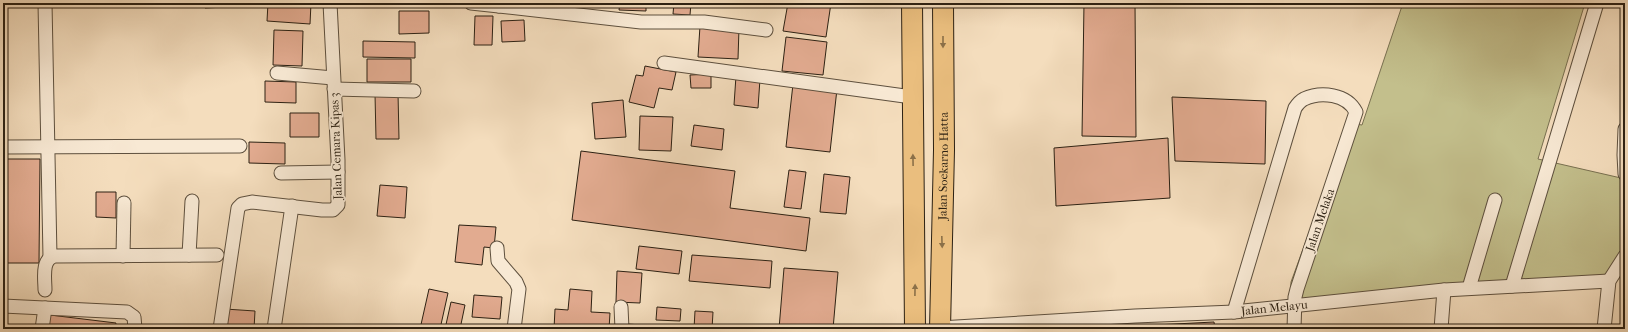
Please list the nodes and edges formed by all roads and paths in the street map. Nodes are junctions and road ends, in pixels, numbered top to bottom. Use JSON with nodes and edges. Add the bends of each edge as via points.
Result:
{"nodes":[{"id":1,"x":45,"y":3,"type":"edge"},
{"id":2,"x":330,"y":3,"type":"edge"},
{"id":3,"x":471,"y":3,"type":"edge"},
{"id":4,"x":912,"y":3,"type":"edge"},
{"id":5,"x":943,"y":3,"type":"edge"},
{"id":6,"x":1597,"y":3,"type":"edge"},
{"id":7,"x":499,"y":5,"type":"edge"},
{"id":8,"x":766,"y":30,"type":"dead end"},
{"id":9,"x":664,"y":63,"type":"dead end"},
{"id":10,"x":277,"y":73,"type":"dead end"},
{"id":11,"x":333,"y":83,"type":"junction"},
{"id":12,"x":414,"y":91,"type":"dead end"},
{"id":13,"x":912,"y":97,"type":"junction"},
{"id":14,"x":1625,"y":129,"type":"edge"},
{"id":15,"x":48,"y":146,"type":"junction"},
{"id":16,"x":240,"y":146,"type":"dead end"},
{"id":17,"x":3,"y":147,"type":"edge"},
{"id":18,"x":338,"y":172,"type":"junction"},
{"id":19,"x":281,"y":173,"type":"dead end"},
{"id":20,"x":1625,"y":174,"type":"edge"},
{"id":21,"x":1495,"y":200,"type":"dead end"},
{"id":22,"x":192,"y":201,"type":"dead end"},
{"id":23,"x":124,"y":203,"type":"dead end"},
{"id":24,"x":292,"y":206,"type":"junction"},
{"id":25,"x":497,"y":248,"type":"dead end"},
{"id":26,"x":189,"y":255,"type":"junction"},
{"id":27,"x":217,"y":255,"type":"dead end"},
{"id":28,"x":123,"y":256,"type":"junction"},
{"id":29,"x":1625,"y":256,"type":"edge"},
{"id":30,"x":50,"y":257,"type":"junction"},
{"id":31,"x":1609,"y":281,"type":"junction"},
{"id":32,"x":1512,"y":286,"type":"junction"},
{"id":33,"x":1469,"y":288,"type":"junction"},
{"id":34,"x":45,"y":290,"type":"dead end"},
{"id":35,"x":1444,"y":290,"type":"junction"},
{"id":36,"x":3,"y":306,"type":"edge"},
{"id":37,"x":1294,"y":306,"type":"junction"},
{"id":38,"x":621,"y":307,"type":"dead end"},
{"id":39,"x":45,"y":308,"type":"junction"},
{"id":40,"x":1234,"y":312,"type":"junction"},
{"id":41,"x":42,"y":329,"type":"edge"},
{"id":42,"x":134,"y":329,"type":"edge"},
{"id":43,"x":220,"y":329,"type":"edge"},
{"id":44,"x":274,"y":329,"type":"edge"},
{"id":45,"x":514,"y":329,"type":"edge"},
{"id":46,"x":622,"y":329,"type":"edge"},
{"id":47,"x":915,"y":329,"type":"edge"},
{"id":48,"x":940,"y":329,"type":"edge"},
{"id":49,"x":1294,"y":329,"type":"edge"},
{"id":50,"x":1441,"y":329,"type":"edge"},
{"id":51,"x":1604,"y":329,"type":"edge"}],
"edges":[{"from":1,"to":15,"type":"street"},
{"from":2,"to":11,"type":"street","name":"Jalan Cemara Kipas 3"},
{"from":3,"to":7,"type":"street"},
{"from":4,"to":13,"type":"main road"},
{"from":5,"to":48,"type":"main road","name":"Jalan Soekarno Hatta","one_way":true,"via":[[944,150]]},
{"from":6,"to":32,"type":"street"},
{"from":7,"to":8,"type":"street","via":[[641,22],[704,22]]},
{"from":9,"to":13,"type":"street"},
{"from":10,"to":11,"type":"street"},
{"from":11,"to":12,"type":"street"},
{"from":11,"to":18,"type":"street","name":"Jalan Cemara Kipas 3"},
{"from":47,"to":13,"type":"main road","one_way":true},
{"from":14,"to":20,"type":"street"},
{"from":15,"to":16,"type":"street"},
{"from":15,"to":17,"type":"street"},
{"from":15,"to":30,"type":"street"},
{"from":18,"to":19,"type":"street"},
{"from":18,"to":24,"type":"street","name":"Jalan Cemara Kipas 3","via":[[339,202],[335,209]]},
{"from":21,"to":33,"type":"street"},
{"from":22,"to":26,"type":"street"},
{"from":23,"to":28,"type":"street"},
{"from":24,"to":43,"type":"street","name":"Jalan Cemara Kipas 3","via":[[252,202],[242,204],[238,208]]},
{"from":24,"to":44,"type":"street"},
{"from":25,"to":45,"type":"street","via":[[498,262],[519,289]]},
{"from":26,"to":27,"type":"street"},
{"from":26,"to":28,"type":"street"},
{"from":28,"to":30,"type":"street"},
{"from":29,"to":31,"type":"street"},
{"from":30,"to":34,"type":"street","via":[[45,266]]},
{"from":31,"to":32,"type":"street","name":"Jalan Melayu"},
{"from":31,"to":51,"type":"street"},
{"from":32,"to":33,"type":"street","name":"Jalan Melayu"},
{"from":33,"to":35,"type":"street","name":"Jalan Melayu"},
{"from":35,"to":37,"type":"street","name":"Jalan Melayu"},
{"from":35,"to":50,"type":"street"},
{"from":36,"to":39,"type":"street"},
{"from":37,"to":40,"type":"street","name":"Jalan Melayu"},
{"from":37,"to":40,"type":"street","name":"Jalan Melaka","via":[[1297,289],[1356,112],[1353,105],[1344,99],[1325,95],[1302,100],[1294,108]]},
{"from":37,"to":49,"type":"street","name":"Jalan Melaka"},
{"from":38,"to":46,"type":"street"},
{"from":39,"to":41,"type":"street"},
{"from":39,"to":42,"type":"street","via":[[127,312],[134,317]]},
{"from":40,"to":48,"type":"street","name":"Jalan Melayu"}]}
